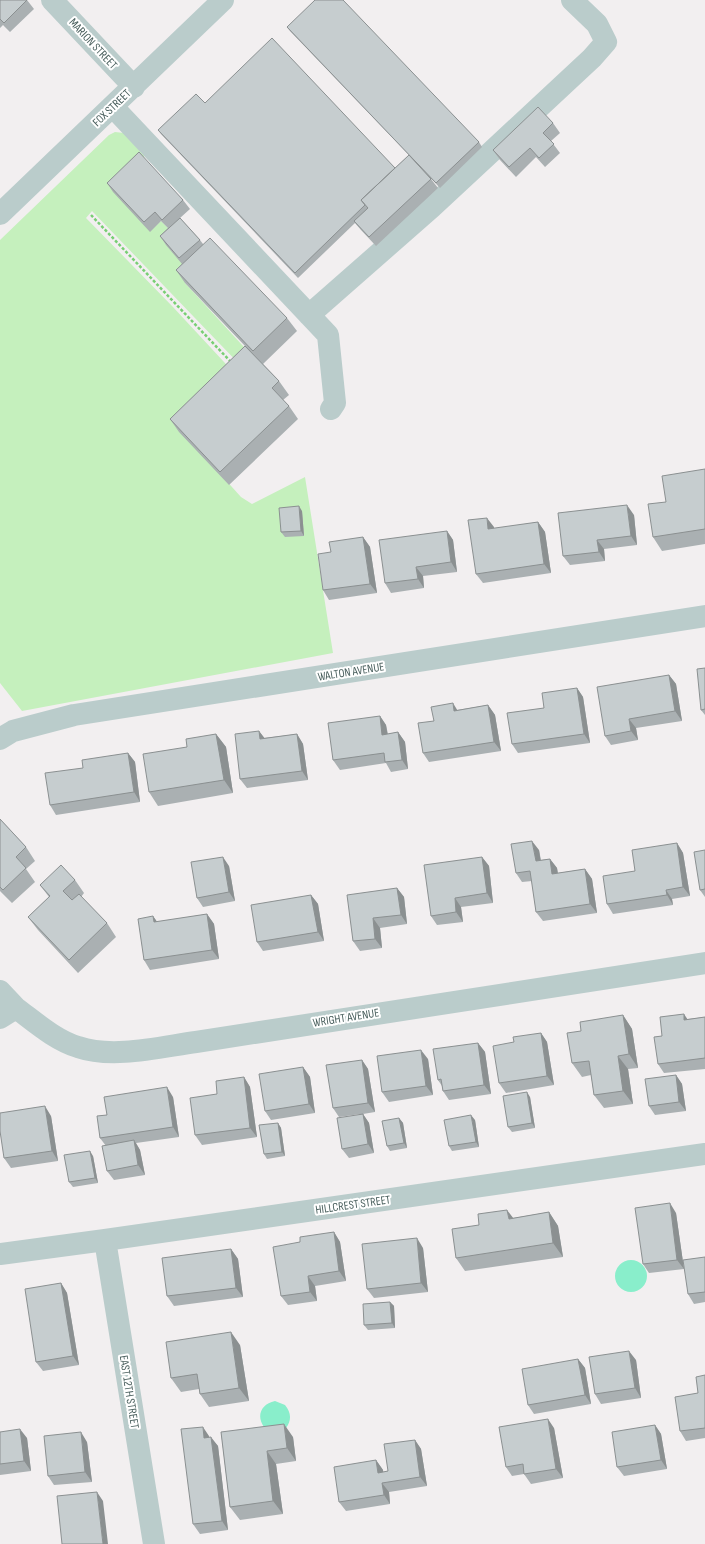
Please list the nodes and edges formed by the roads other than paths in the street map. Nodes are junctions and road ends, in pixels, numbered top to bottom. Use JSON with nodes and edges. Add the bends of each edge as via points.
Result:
{"nodes":[{"id":1,"x":52,"y":0,"type":"edge"},
{"id":2,"x":223,"y":0,"type":"edge"},
{"id":3,"x":572,"y":0,"type":"edge"},
{"id":4,"x":134,"y":87,"type":"junction"},
{"id":5,"x":113,"y":107,"type":"junction"},
{"id":6,"x":0,"y":214,"type":"edge"},
{"id":7,"x":309,"y":315,"type":"junction"},
{"id":8,"x":330,"y":409,"type":"dead end"},
{"id":9,"x":705,"y":616,"type":"edge"},
{"id":10,"x":0,"y":739,"type":"edge"},
{"id":11,"x":705,"y":963,"type":"edge"},
{"id":12,"x":0,"y":991,"type":"edge"},
{"id":13,"x":8,"y":1013,"type":"edge"},
{"id":14,"x":705,"y":1154,"type":"edge"},
{"id":15,"x":105,"y":1240,"type":"junction"},
{"id":16,"x":0,"y":1254,"type":"edge"},
{"id":17,"x":154,"y":1544,"type":"edge"}],
"edges":[{"from":1,"to":4,"type":"street","name":"MARION STREET"},
{"from":2,"to":4,"type":"street","name":"FOX STREET"},
{"from":3,"to":7,"type":"street","via":[[597,24],[606,42],[432,207]]},
{"from":4,"to":5,"type":"street","name":"FOX STREET"},
{"from":5,"to":6,"type":"street","name":"FOX STREET"},
{"from":5,"to":7,"type":"street"},
{"from":7,"to":8,"type":"street","via":[[328,335],[335,404]]},
{"from":9,"to":10,"type":"street","name":"WALTON AVENUE","via":[[74,715],[13,731]]},
{"from":11,"to":13,"type":"street","name":"WRIGHT AVENUE","via":[[114,1053],[78,1047]]},
{"from":12,"to":13,"type":"street","name":"WRIGHT AVENUE"},
{"from":14,"to":15,"type":"street","name":"HILLCREST STREET"},
{"from":15,"to":16,"type":"street","name":"HILLCREST STREET"},
{"from":15,"to":17,"type":"street","name":"EAST 12TH STREET"}]}
